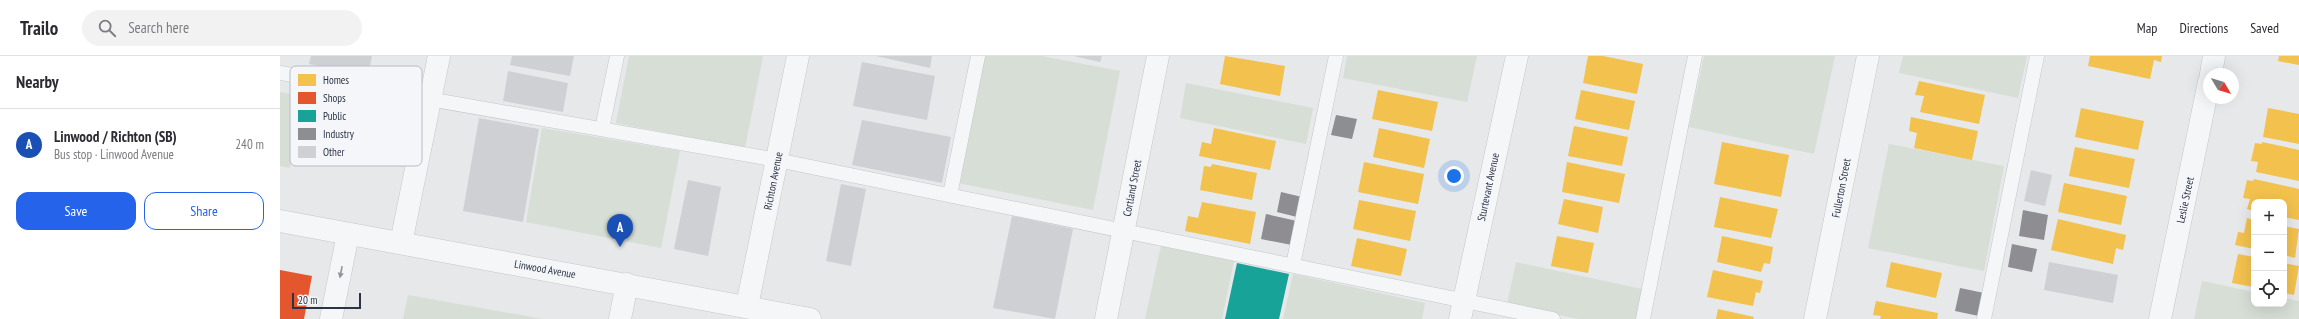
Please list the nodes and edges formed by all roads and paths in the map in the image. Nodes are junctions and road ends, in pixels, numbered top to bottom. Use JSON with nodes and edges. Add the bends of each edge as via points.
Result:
{"nodes":[{"id":1,"x":439,"y":56,"type":"edge"},
{"id":2,"x":617,"y":56,"type":"edge"},
{"id":3,"x":798,"y":56,"type":"edge"},
{"id":4,"x":978,"y":56,"type":"edge"},
{"id":5,"x":1158,"y":56,"type":"edge"},
{"id":6,"x":1336,"y":56,"type":"edge"},
{"id":7,"x":1517,"y":56,"type":"edge"},
{"id":8,"x":1695,"y":56,"type":"edge"},
{"id":9,"x":1868,"y":56,"type":"edge"},
{"id":10,"x":2037,"y":56,"type":"edge"},
{"id":11,"x":2214,"y":56,"type":"edge"},
{"id":12,"x":2212,"y":68,"type":"edge"},
{"id":13,"x":280,"y":73,"type":"edge"},
{"id":14,"x":290,"y":75,"type":"edge"},
{"id":15,"x":422,"y":97,"type":"edge"},
{"id":16,"x":431,"y":99,"type":"junction"},
{"id":17,"x":2204,"y":104,"type":"edge"},
{"id":18,"x":602,"y":129,"type":"junction"},
{"id":19,"x":422,"y":142,"type":"edge"},
{"id":20,"x":777,"y":160,"type":"junction"},
{"id":21,"x":417,"y":166,"type":"edge"},
{"id":22,"x":950,"y":195,"type":"junction"},
{"id":23,"x":280,"y":221,"type":"edge"},
{"id":24,"x":1124,"y":230,"type":"junction"},
{"id":25,"x":348,"y":234,"type":"junction"},
{"id":26,"x":401,"y":243,"type":"junction"},
{"id":27,"x":1293,"y":265,"type":"junction"},
{"id":28,"x":627,"y":284,"type":"junction"},
{"id":29,"x":747,"y":306,"type":"junction"},
{"id":30,"x":1462,"y":310,"type":"edge"},
{"id":31,"x":331,"y":319,"type":"edge"},
{"id":32,"x":620,"y":319,"type":"edge"},
{"id":33,"x":810,"y":319,"type":"edge"},
{"id":34,"x":1106,"y":319,"type":"edge"},
{"id":35,"x":1553,"y":319,"type":"edge"},
{"id":36,"x":1642,"y":319,"type":"edge"},
{"id":37,"x":1815,"y":319,"type":"edge"},
{"id":38,"x":1984,"y":319,"type":"edge"},
{"id":39,"x":2160,"y":319,"type":"edge"}],
"edges":[{"from":1,"to":16,"type":"street"},
{"from":2,"to":18,"type":"lane"},
{"from":3,"to":20,"type":"street","name":"Richton Avenue"},
{"from":4,"to":22,"type":"lane"},
{"from":5,"to":24,"type":"street","name":"Cortland Street"},
{"from":6,"to":27,"type":"lane"},
{"from":7,"to":30,"type":"street","name":"Sturtevant Avenue"},
{"from":8,"to":36,"type":"lane"},
{"from":9,"to":37,"type":"street","name":"Fullerton Street"},
{"from":10,"to":38,"type":"lane"},
{"from":11,"to":12,"type":"street"},
{"from":13,"to":14,"type":"lane"},
{"from":15,"to":16,"type":"lane"},
{"from":16,"to":18,"type":"lane"},
{"from":16,"to":19,"type":"street"},
{"from":17,"to":39,"type":"street","name":"Leslie Street"},
{"from":18,"to":20,"type":"lane"},
{"from":20,"to":22,"type":"lane"},
{"from":20,"to":29,"type":"street","name":"Richton Avenue"},
{"from":21,"to":26,"type":"street"},
{"from":22,"to":24,"type":"lane"},
{"from":23,"to":25,"type":"street","name":"Linwood Avenue"},
{"from":24,"to":27,"type":"lane"},
{"from":24,"to":34,"type":"street","name":"Cortland Street"},
{"from":25,"to":26,"type":"street","name":"Linwood Avenue"},
{"from":25,"to":31,"type":"street","one_way":true},
{"from":26,"to":28,"type":"street","name":"Linwood Avenue"},
{"from":27,"to":30,"type":"lane"},
{"from":28,"to":29,"type":"street","name":"Linwood Avenue"},
{"from":28,"to":32,"type":"street"},
{"from":29,"to":33,"type":"street","name":"Linwood Avenue"},
{"from":30,"to":35,"type":"lane"}]}
